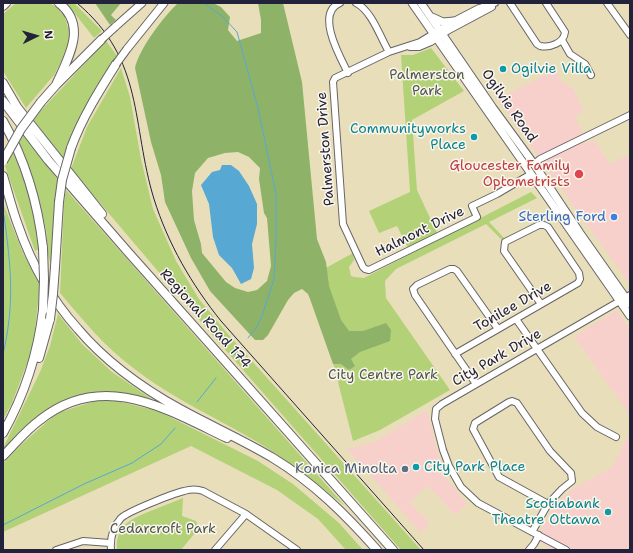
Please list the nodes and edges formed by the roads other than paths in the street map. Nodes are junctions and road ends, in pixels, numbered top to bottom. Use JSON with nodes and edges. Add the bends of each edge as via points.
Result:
{"nodes":[{"id":1,"x":6,"y":3,"type":"edge"},
{"id":2,"x":59,"y":3,"type":"edge"},
{"id":3,"x":142,"y":3,"type":"edge"},
{"id":4,"x":164,"y":3,"type":"edge"},
{"id":5,"x":340,"y":3,"type":"edge"},
{"id":6,"x":356,"y":3,"type":"edge"},
{"id":7,"x":412,"y":3,"type":"edge"},
{"id":8,"x":421,"y":3,"type":"edge"},
{"id":9,"x":497,"y":3,"type":"edge"},
{"id":10,"x":510,"y":3,"type":"edge"},
{"id":11,"x":546,"y":3,"type":"edge"},
{"id":12,"x":607,"y":3,"type":"edge"},
{"id":13,"x":3,"y":6,"type":"edge"},
{"id":14,"x":430,"y":16,"type":"junction"},
{"id":15,"x":454,"y":21,"type":"junction"},
{"id":16,"x":442,"y":32,"type":"junction"},
{"id":17,"x":630,"y":35,"type":"edge"},
{"id":18,"x":435,"y":37,"type":"junction"},
{"id":19,"x":102,"y":39,"type":"joint"},
{"id":20,"x":562,"y":40,"type":"junction"},
{"id":21,"x":388,"y":52,"type":"junction"},
{"id":22,"x":116,"y":64,"type":"joint"},
{"id":23,"x":348,"y":73,"type":"junction"},
{"id":24,"x":591,"y":75,"type":"dead end"},
{"id":25,"x":3,"y":83,"type":"edge"},
{"id":26,"x":56,"y":85,"type":"junction"},
{"id":27,"x":3,"y":90,"type":"edge"},
{"id":28,"x":13,"y":100,"type":"junction"},
{"id":29,"x":3,"y":101,"type":"edge"},
{"id":30,"x":630,"y":115,"type":"edge"},
{"id":31,"x":3,"y":120,"type":"edge"},
{"id":32,"x":3,"y":161,"type":"edge"},
{"id":33,"x":534,"y":164,"type":"junction"},
{"id":34,"x":531,"y":174,"type":"junction"},
{"id":35,"x":3,"y":176,"type":"edge"},
{"id":36,"x":365,"y":269,"type":"joint"},
{"id":37,"x":158,"y":285,"type":"junction"},
{"id":38,"x":626,"y":299,"type":"edge"},
{"id":39,"x":541,"y":304,"type":"junction"},
{"id":40,"x":630,"y":316,"type":"edge"},
{"id":41,"x":516,"y":319,"type":"junction"},
{"id":42,"x":498,"y":329,"type":"junction"},
{"id":43,"x":537,"y":348,"type":"junction"},
{"id":44,"x":455,"y":354,"type":"junction"},
{"id":45,"x":476,"y":384,"type":"junction"},
{"id":46,"x":12,"y":417,"type":"junction"},
{"id":47,"x":3,"y":433,"type":"edge"},
{"id":48,"x":616,"y":437,"type":"dead end"},
{"id":49,"x":3,"y":456,"type":"edge"},
{"id":50,"x":307,"y":481,"type":"junction"},
{"id":51,"x":548,"y":504,"type":"junction"},
{"id":52,"x":246,"y":514,"type":"junction"},
{"id":53,"x":532,"y":532,"type":"junction"},
{"id":54,"x":539,"y":535,"type":"junction"},
{"id":55,"x":110,"y":543,"type":"junction"},
{"id":56,"x":56,"y":550,"type":"edge"},
{"id":57,"x":111,"y":550,"type":"edge"},
{"id":58,"x":215,"y":550,"type":"edge"},
{"id":59,"x":297,"y":550,"type":"edge"},
{"id":60,"x":377,"y":550,"type":"edge"},
{"id":61,"x":393,"y":550,"type":"edge"},
{"id":62,"x":529,"y":550,"type":"edge"},
{"id":63,"x":566,"y":550,"type":"edge"}],
"edges":[{"from":1,"to":13,"type":"highway"},
{"from":2,"to":26,"type":"highway","via":[[66,8],[72,18],[74,36],[71,50]]},
{"from":3,"to":19,"type":"main road","bridge":true},
{"from":4,"to":22,"type":"main road","bridge":true},
{"from":5,"to":23,"type":"street","via":[[331,13],[330,29]]},
{"from":6,"to":21,"type":"street","via":[[370,17]]},
{"from":7,"to":18,"type":"main road","name":"Ogilvie Road"},
{"from":8,"to":14,"type":"main road","name":"Ogilvie Road"},
{"from":9,"to":15,"type":"street","via":[[479,8]]},
{"from":9,"to":16,"type":"street"},
{"from":10,"to":20,"type":"street","via":[[540,46],[546,47]]},
{"from":11,"to":20,"type":"street","via":[[565,32]]},
{"from":12,"to":17,"type":"street"},
{"from":14,"to":15,"type":"main road","via":[[442,22]]},
{"from":14,"to":16,"type":"main road","name":"Ogilvie Road"},
{"from":15,"to":16,"type":"street"},
{"from":16,"to":18,"type":"street","name":"Palmerston Drive"},
{"from":16,"to":33,"type":"main road","name":"Ogilvie Road"},
{"from":18,"to":21,"type":"street","name":"Palmerston Drive"},
{"from":18,"to":34,"type":"main road","name":"Ogilvie Road"},
{"from":19,"to":26,"type":"highway"},
{"from":20,"to":24,"type":"street","via":[[570,54],[585,64]]},
{"from":21,"to":23,"type":"street","name":"Palmerston Drive"},
{"from":22,"to":46,"type":"highway","bridge":true,"via":[[90,105],[71,148],[59,202],[50,319],[29,385],[17,412]]},
{"from":23,"to":36,"type":"street","name":"Palmerston Drive","via":[[335,78],[333,82],[343,224]]},
{"from":25,"to":28,"type":"highway"},
{"from":26,"to":32,"type":"highway","bridge":true,"via":[[21,129]]},
{"from":27,"to":28,"type":"highway"},
{"from":28,"to":37,"type":"highway"},
{"from":29,"to":37,"type":"highway","name":"Regional Road 174","via":[[48,160]]},
{"from":30,"to":33,"type":"street"},
{"from":31,"to":46,"type":"highway","bridge":true,"via":[[20,156],[32,192],[43,248],[44,284],[40,331],[32,364]]},
{"from":33,"to":38,"type":"main road","name":"Ogilvie Road"},
{"from":34,"to":36,"type":"street","name":"Halmont Drive","via":[[472,206],[477,217],[371,269]]},
{"from":34,"to":38,"type":"main road","name":"Ogilvie Road"},
{"from":35,"to":50,"type":"highway","via":[[21,234],[41,277],[60,307],[93,346],[152,392],[272,458]]},
{"from":37,"to":61,"type":"highway","name":"Regional Road 174"},
{"from":38,"to":40,"type":"main road","name":"Ogilvie Road"},
{"from":38,"to":43,"type":"street","name":"City Park Drive"},
{"from":39,"to":39,"type":"street","name":"Tonilee Drive","via":[[504,251],[504,247],[505,242],[544,225],[548,227],[579,273],[580,279],[578,283]]},
{"from":39,"to":41,"type":"street","name":"Tonilee Drive"},
{"from":41,"to":42,"type":"street","name":"Tonilee Drive"},
{"from":41,"to":43,"type":"street"},
{"from":42,"to":44,"type":"street","name":"Tonilee Drive"},
{"from":42,"to":44,"type":"street","via":[[454,269],[417,285],[413,289],[414,295]]},
{"from":43,"to":45,"type":"street","name":"City Park Drive"},
{"from":43,"to":48,"type":"street","via":[[582,413],[597,427]]},
{"from":44,"to":45,"type":"street"},
{"from":45,"to":53,"type":"street","name":"City Park Drive","via":[[436,409],[435,419],[449,466],[461,487],[478,503]]},
{"from":46,"to":47,"type":"highway"},
{"from":49,"to":50,"type":"highway","via":[[39,420],[60,407],[88,397],[120,396],[156,406],[243,446]]},
{"from":50,"to":60,"type":"highway","via":[[343,513]]},
{"from":51,"to":51,"type":"street","via":[[499,477],[473,429],[475,423],[509,402],[516,404],[550,451],[571,473],[570,484]]},
{"from":51,"to":53,"type":"street"},
{"from":52,"to":55,"type":"street","via":[[203,491],[185,490],[130,512],[115,527]]},
{"from":52,"to":58,"type":"street"},
{"from":52,"to":59,"type":"street"},
{"from":53,"to":54,"type":"street","name":"City Park Drive"},
{"from":54,"to":62,"type":"street"},
{"from":54,"to":63,"type":"street","name":"City Park Drive"},
{"from":55,"to":56,"type":"street","via":[[83,540]]},
{"from":55,"to":57,"type":"street"}]}
